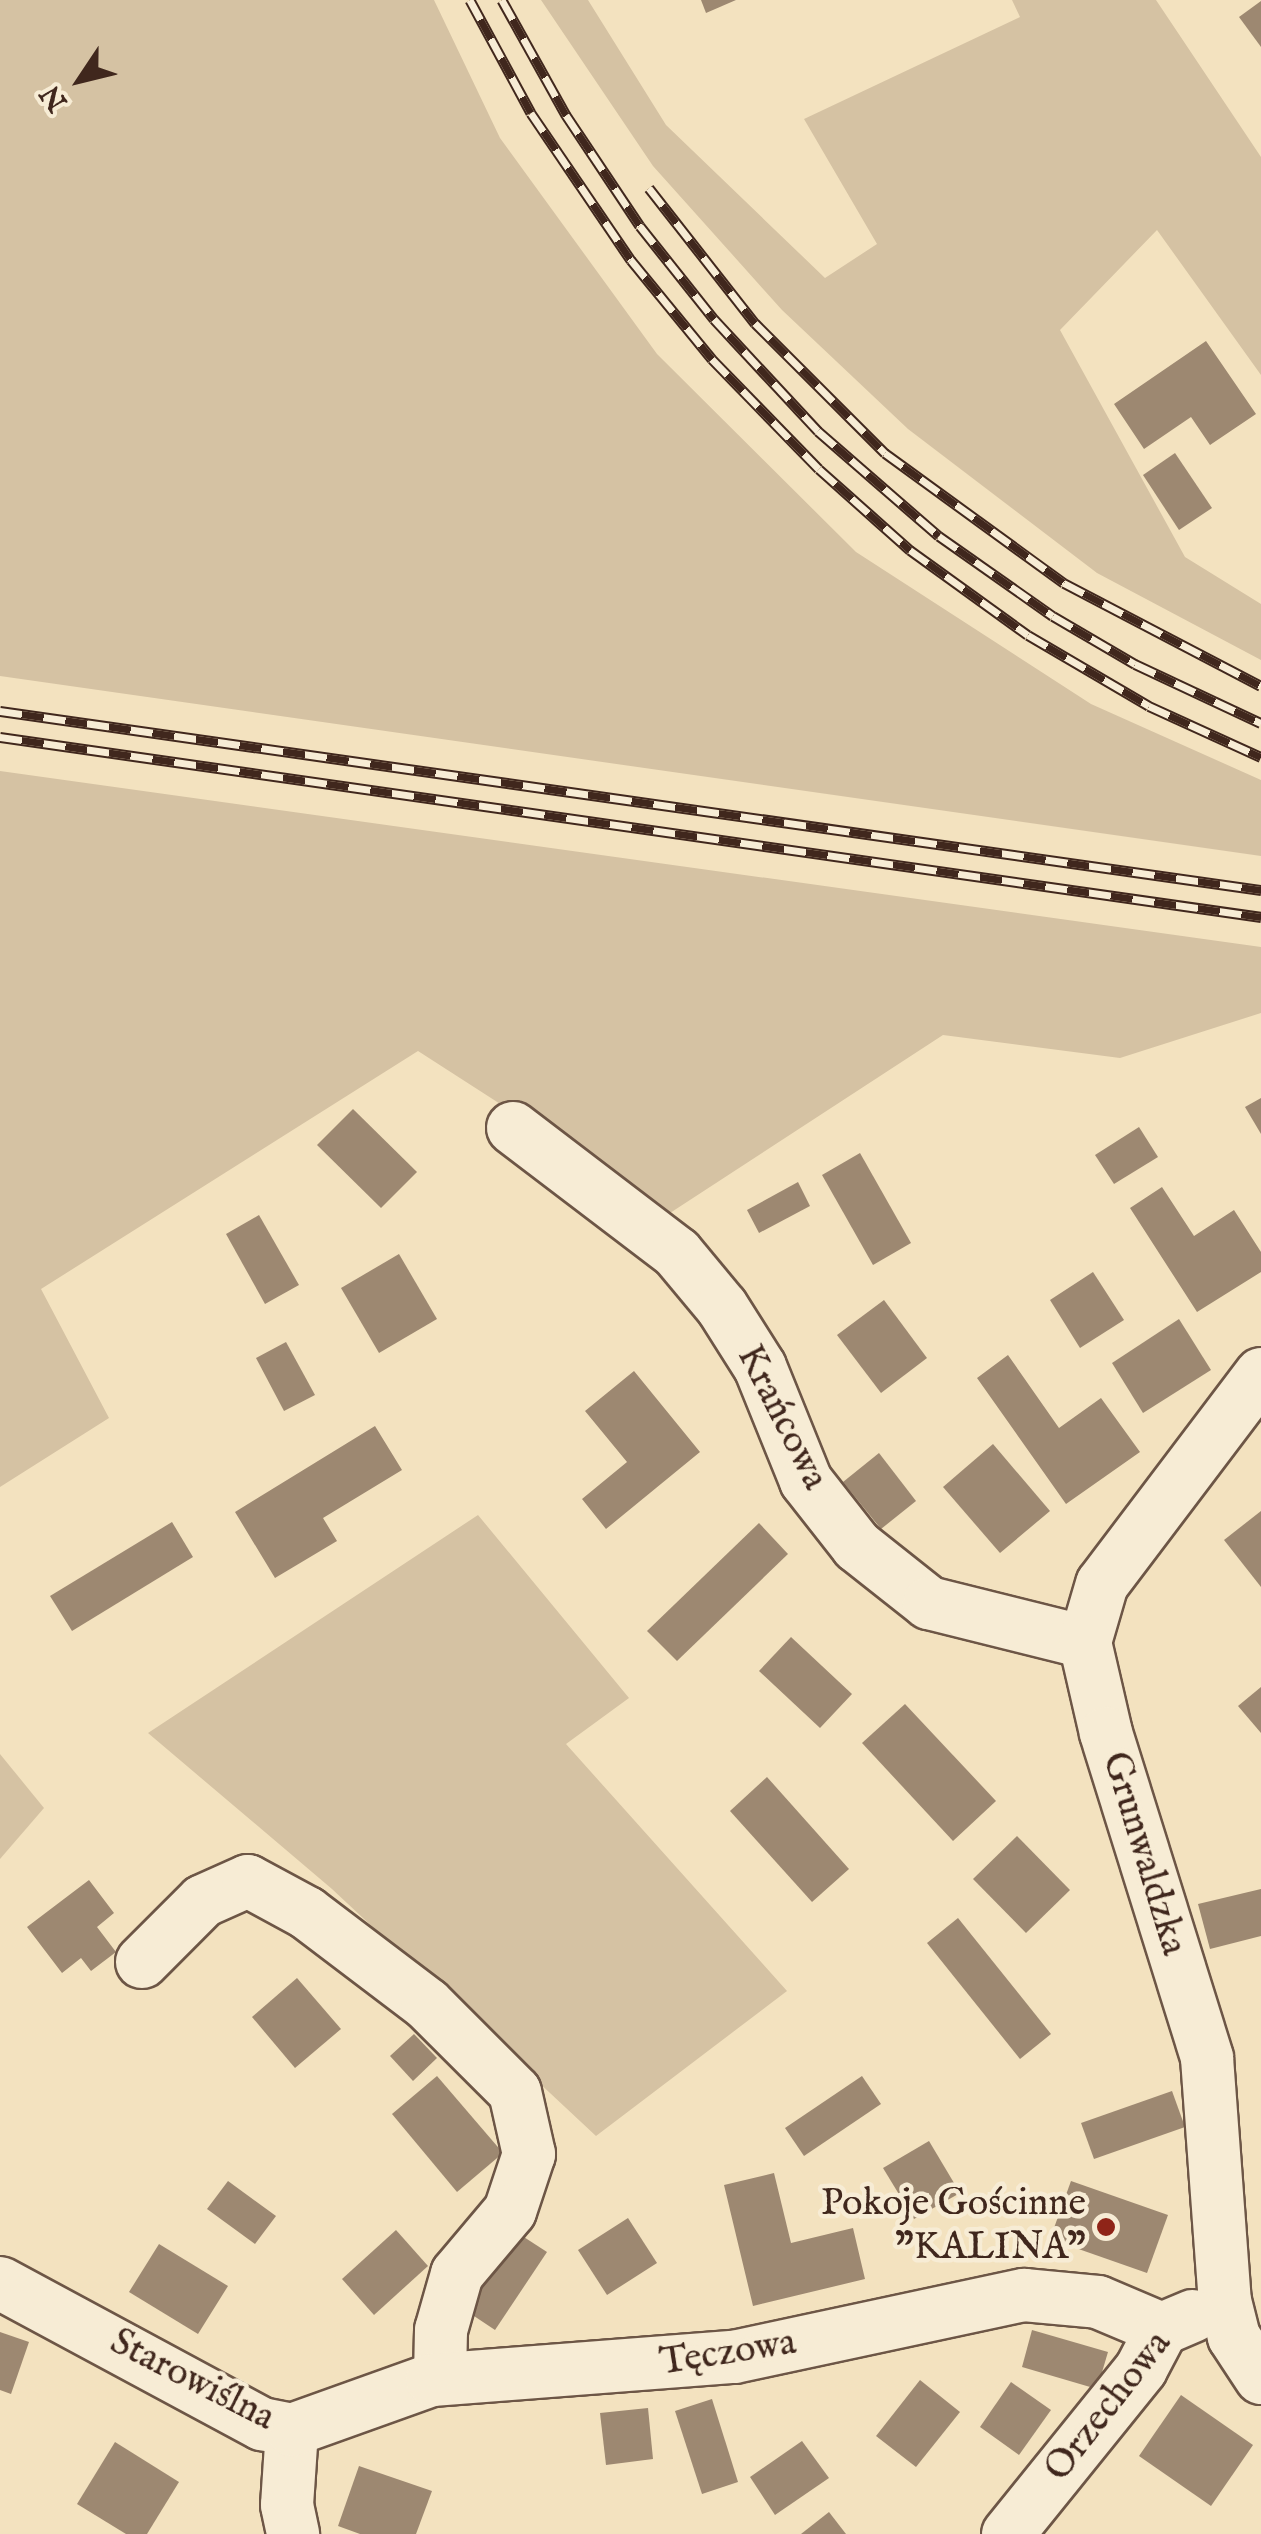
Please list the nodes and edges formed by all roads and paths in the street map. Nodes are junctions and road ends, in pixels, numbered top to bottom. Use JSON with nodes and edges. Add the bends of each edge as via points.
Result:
{"nodes":[{"id":1,"x":513,"y":1128,"type":"dead end"},
{"id":2,"x":1261,"y":1374,"type":"edge"},
{"id":3,"x":1084,"y":1642,"type":"junction"},
{"id":4,"x":142,"y":1962,"type":"dead end"},
{"id":5,"x":0,"y":2283,"type":"edge"},
{"id":6,"x":1225,"y":2301,"type":"junction"},
{"id":7,"x":1162,"y":2330,"type":"junction"},
{"id":8,"x":1261,"y":2378,"type":"edge"},
{"id":9,"x":440,"y":2379,"type":"junction"},
{"id":10,"x":292,"y":2430,"type":"junction"},
{"id":11,"x":293,"y":2534,"type":"edge"},
{"id":12,"x":1008,"y":2534,"type":"edge"}],
"edges":[{"from":1,"to":3,"type":"street","name":"Krańcowa","via":[[677,1253],[722,1306],[760,1367],[806,1480],[857,1546],[929,1603]]},
{"from":2,"to":3,"type":"street","via":[[1102,1584]]},
{"from":3,"to":6,"type":"street","name":"Grunwaldzka","via":[[1207,2058]]},
{"from":4,"to":9,"type":"street","via":[[204,1902],[248,1882],[307,1913],[427,2004],[515,2092],[529,2154],[510,2211],[457,2274],[441,2330]]},
{"from":5,"to":10,"type":"street","name":"Starowiślna","via":[[262,2424]]},
{"from":6,"to":7,"type":"street","name":"Orzechowa"},
{"from":6,"to":8,"type":"street","name":"Grunwaldzka","via":[[1234,2337]]},
{"from":7,"to":9,"type":"street","name":"Tęczowa","via":[[1098,2302],[1024,2294],[734,2357],[590,2373]]},
{"from":7,"to":12,"type":"street","name":"Orzechowa","via":[[1141,2369]]},
{"from":9,"to":10,"type":"street","name":"Tęczowa"},
{"from":10,"to":11,"type":"street","name":"Starowiślna","via":[[287,2505]]}]}
